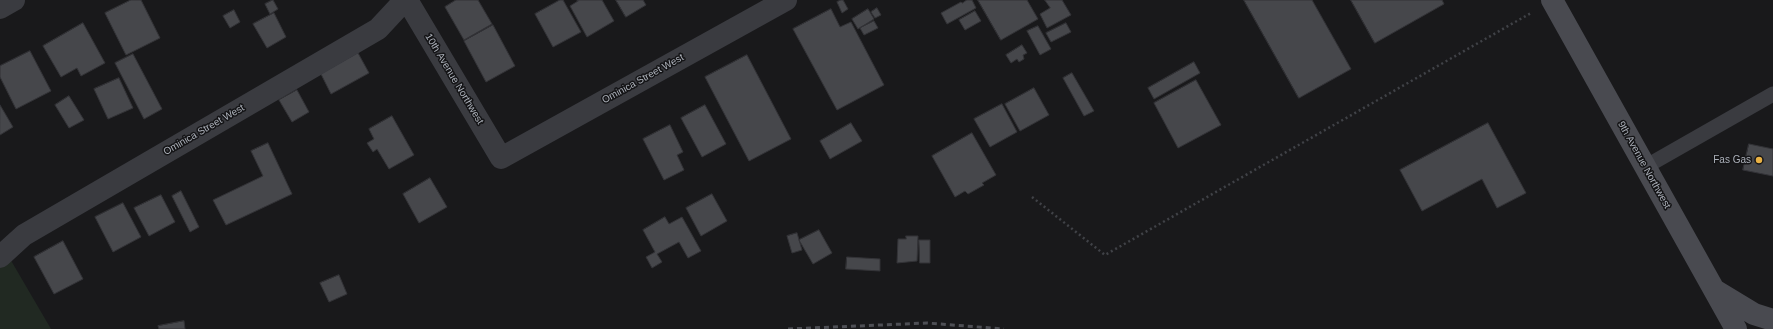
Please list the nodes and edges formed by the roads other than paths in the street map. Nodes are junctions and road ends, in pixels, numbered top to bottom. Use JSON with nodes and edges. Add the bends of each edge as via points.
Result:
{"nodes":[{"id":1,"x":14,"y":0,"type":"edge"},
{"id":2,"x":406,"y":0,"type":"edge"},
{"id":3,"x":786,"y":0,"type":"edge"},
{"id":4,"x":1553,"y":0,"type":"edge"},
{"id":5,"x":0,"y":8,"type":"edge"},
{"id":6,"x":1773,"y":94,"type":"edge"},
{"id":7,"x":501,"y":158,"type":"joint"},
{"id":8,"x":1645,"y":167,"type":"junction"},
{"id":9,"x":0,"y":257,"type":"edge"},
{"id":10,"x":1713,"y":289,"type":"junction"},
{"id":11,"x":1773,"y":320,"type":"edge"},
{"id":12,"x":1736,"y":329,"type":"edge"}],
"edges":[{"from":1,"to":5,"type":"street"},
{"from":2,"to":7,"type":"street","name":"10th Avenue Northwest"},
{"from":2,"to":9,"type":"street","name":"Ominica Street West","via":[[378,29],[24,235]]},
{"from":3,"to":7,"type":"street","name":"Ominica Street West"},
{"from":4,"to":8,"type":"main road","name":"9th Avenue Northwest"},
{"from":6,"to":8,"type":"lane"},
{"from":8,"to":10,"type":"main road","name":"9th Avenue Northwest"},
{"from":10,"to":11,"type":"main road","via":[[1754,314]]},
{"from":10,"to":12,"type":"main road","name":"9th Avenue Northwest"}]}
